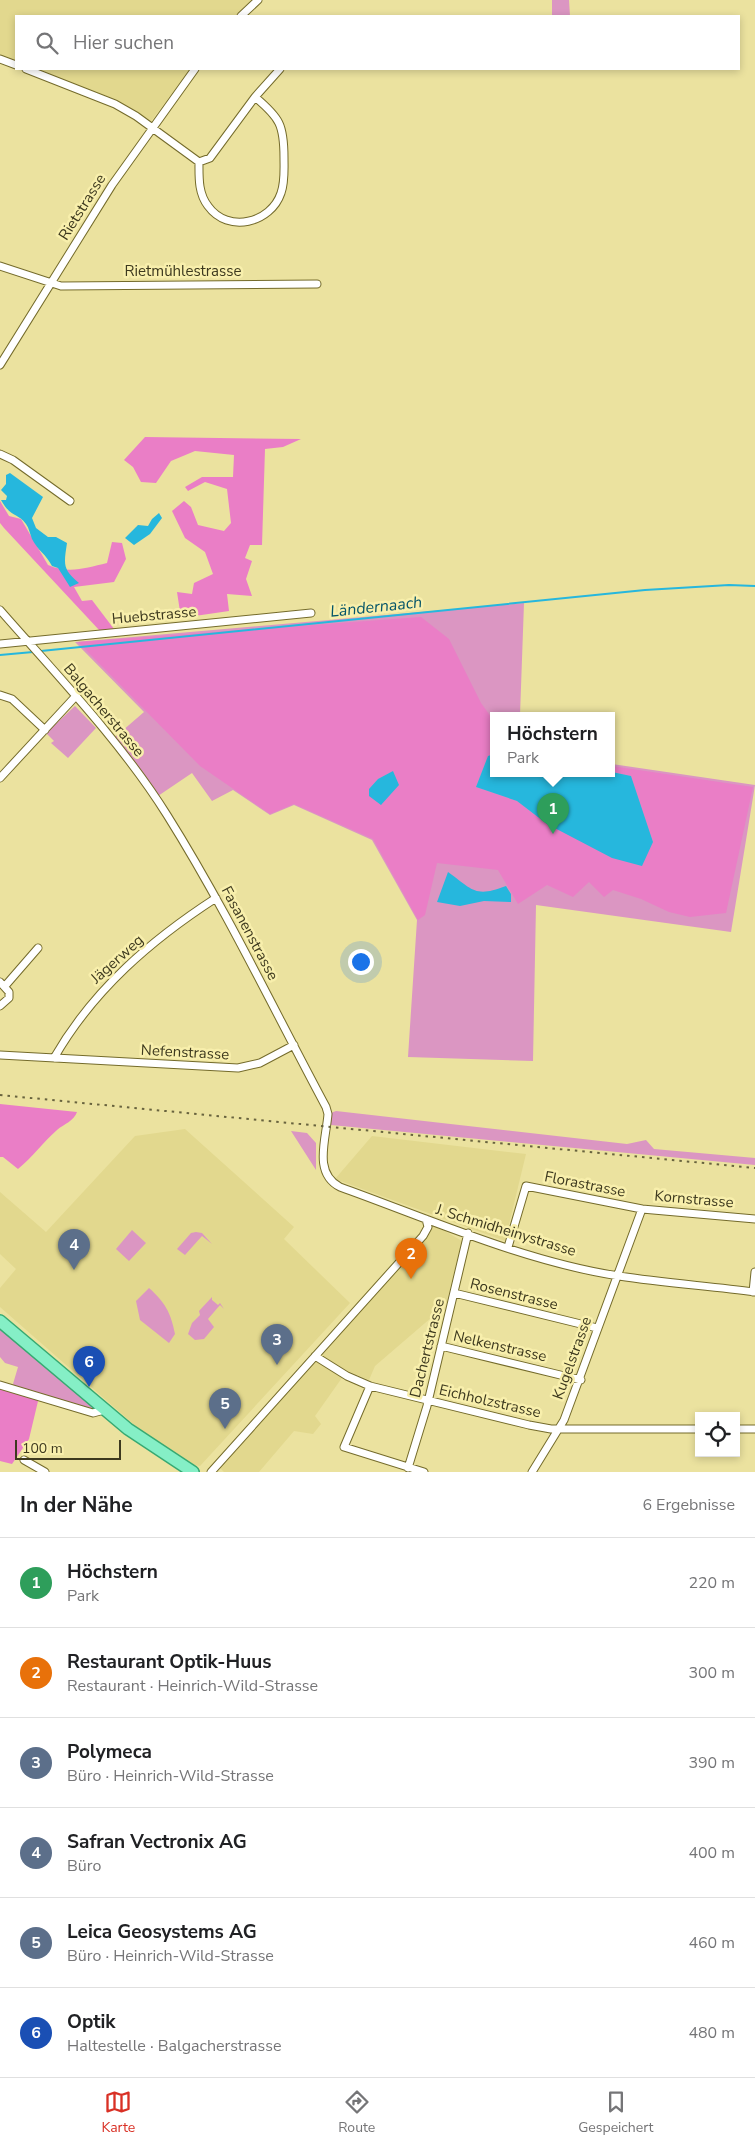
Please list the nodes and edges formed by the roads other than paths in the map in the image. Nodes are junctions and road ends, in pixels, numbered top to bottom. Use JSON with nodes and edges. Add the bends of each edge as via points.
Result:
{"nodes":[{"id":1,"x":258,"y":0,"type":"edge"},
{"id":2,"x":242,"y":15,"type":"edge"},
{"id":3,"x":0,"y":59,"type":"edge"},
{"id":4,"x":15,"y":65,"type":"edge"},
{"id":5,"x":29,"y":70,"type":"edge"},
{"id":6,"x":194,"y":70,"type":"edge"},
{"id":7,"x":279,"y":70,"type":"edge"},
{"id":8,"x":255,"y":97,"type":"junction"},
{"id":9,"x":151,"y":129,"type":"junction"},
{"id":10,"x":199,"y":162,"type":"junction"},
{"id":11,"x":0,"y":266,"type":"edge"},
{"id":12,"x":50,"y":284,"type":"junction"},
{"id":13,"x":317,"y":284,"type":"dead end"},
{"id":14,"x":0,"y":366,"type":"edge"},
{"id":15,"x":0,"y":454,"type":"edge"},
{"id":16,"x":70,"y":501,"type":"dead end"},
{"id":17,"x":0,"y":610,"type":"edge"},
{"id":18,"x":311,"y":613,"type":"dead end"},
{"id":19,"x":28,"y":642,"type":"junction"},
{"id":20,"x":0,"y":644,"type":"edge"},
{"id":21,"x":0,"y":695,"type":"edge"},
{"id":22,"x":75,"y":697,"type":"junction"},
{"id":23,"x":45,"y":730,"type":"junction"},
{"id":24,"x":0,"y":778,"type":"edge"},
{"id":25,"x":180,"y":834,"type":"joint"},
{"id":26,"x":216,"y":898,"type":"junction"},
{"id":27,"x":38,"y":948,"type":"dead end"},
{"id":28,"x":3,"y":984,"type":"edge"},
{"id":29,"x":0,"y":1006,"type":"edge"},
{"id":30,"x":294,"y":1045,"type":"junction"},
{"id":31,"x":0,"y":1055,"type":"edge"},
{"id":32,"x":54,"y":1058,"type":"junction"},
{"id":33,"x":642,"y":1209,"type":"junction"},
{"id":34,"x":426,"y":1219,"type":"junction"},
{"id":35,"x":755,"y":1219,"type":"edge"},
{"id":36,"x":468,"y":1233,"type":"junction"},
{"id":37,"x":508,"y":1247,"type":"junction"},
{"id":38,"x":755,"y":1272,"type":"edge"},
{"id":39,"x":618,"y":1276,"type":"junction"},
{"id":40,"x":754,"y":1292,"type":"edge"},
{"id":41,"x":454,"y":1293,"type":"junction"},
{"id":42,"x":0,"y":1321,"type":"edge"},
{"id":43,"x":597,"y":1328,"type":"junction"},
{"id":44,"x":441,"y":1346,"type":"junction"},
{"id":45,"x":315,"y":1356,"type":"junction"},
{"id":46,"x":581,"y":1380,"type":"junction"},
{"id":47,"x":0,"y":1385,"type":"edge"},
{"id":48,"x":370,"y":1386,"type":"junction"},
{"id":49,"x":428,"y":1400,"type":"junction"},
{"id":50,"x":104,"y":1410,"type":"junction"},
{"id":51,"x":561,"y":1428,"type":"junction"},
{"id":52,"x":755,"y":1428,"type":"edge"},
{"id":53,"x":695,"y":1429,"type":"edge"},
{"id":54,"x":740,"y":1429,"type":"edge"},
{"id":55,"x":24,"y":1460,"type":"dead end"},
{"id":56,"x":408,"y":1468,"type":"junction"},
{"id":57,"x":45,"y":1472,"type":"edge"},
{"id":58,"x":193,"y":1472,"type":"edge"},
{"id":59,"x":211,"y":1472,"type":"edge"},
{"id":60,"x":424,"y":1472,"type":"edge"},
{"id":61,"x":532,"y":1472,"type":"edge"}],
"edges":[{"from":1,"to":2,"type":"street"},
{"from":3,"to":4,"type":"street"},
{"from":5,"to":9,"type":"street","via":[[115,104]]},
{"from":6,"to":9,"type":"street","name":"Rietstrasse"},
{"from":7,"to":8,"type":"street"},
{"from":8,"to":10,"type":"street","via":[[210,158]]},
{"from":8,"to":10,"type":"street","via":[[277,117],[284,136],[282,191],[273,209],[249,222],[221,217],[208,206],[201,192]]},
{"from":9,"to":10,"type":"street"},
{"from":9,"to":12,"type":"street","name":"Rietstrasse"},
{"from":11,"to":12,"type":"street","name":"Rietmühlestrasse"},
{"from":12,"to":13,"type":"street","name":"Rietmühlestrasse"},
{"from":12,"to":14,"type":"street","name":"Rietstrasse"},
{"from":15,"to":16,"type":"street"},
{"from":17,"to":19,"type":"street","name":"Balgacherstrasse"},
{"from":18,"to":19,"type":"street","name":"Huebstrasse"},
{"from":19,"to":20,"type":"street","name":"Huebstrasse"},
{"from":19,"to":22,"type":"street","name":"Balgacherstrasse"},
{"from":21,"to":23,"type":"street","via":[[12,700]]},
{"from":22,"to":23,"type":"street"},
{"from":22,"to":25,"type":"street","name":"Balgacherstrasse"},
{"from":23,"to":24,"type":"street"},
{"from":25,"to":26,"type":"street","name":"Fasanenstrasse"},
{"from":26,"to":30,"type":"street","name":"Fasanenstrasse"},
{"from":26,"to":32,"type":"street","name":"Jägerweg","via":[[178,923],[98,994]]},
{"from":27,"to":28,"type":"street"},
{"from":28,"to":29,"type":"street","via":[[9,998]]},
{"from":30,"to":32,"type":"street","name":"Nefenstrasse","via":[[260,1063],[238,1068]]},
{"from":30,"to":34,"type":"street","name":"J. Schmidheinystrasse","via":[[328,1114],[323,1168],[329,1179],[340,1187]]},
{"from":31,"to":32,"type":"street","name":"Nefenstrasse"},
{"from":33,"to":35,"type":"street","name":"Kornstrasse"},
{"from":33,"to":37,"type":"street","name":"Florastrasse","via":[[526,1186]]},
{"from":33,"to":39,"type":"street","name":"Kornstrasse"},
{"from":34,"to":36,"type":"street","name":"J. Schmidheinystrasse"},
{"from":34,"to":45,"type":"street","via":[[428,1227],[423,1236]]},
{"from":36,"to":37,"type":"street","name":"J. Schmidheinystrasse"},
{"from":36,"to":41,"type":"street","name":"Dachertstrasse"},
{"from":37,"to":39,"type":"street","name":"J. Schmidheinystrasse"},
{"from":38,"to":40,"type":"street"},
{"from":39,"to":40,"type":"street","name":"J. Schmidheinystrasse"},
{"from":39,"to":43,"type":"street","name":"Kugelstrasse"},
{"from":41,"to":43,"type":"street","name":"Rosenstrasse"},
{"from":41,"to":44,"type":"street","name":"Dachertstrasse"},
{"from":42,"to":50,"type":"main road"},
{"from":43,"to":46,"type":"street","name":"Kugelstrasse"},
{"from":44,"to":46,"type":"street","name":"Nelkenstrasse"},
{"from":44,"to":49,"type":"street","name":"Dachertstrasse"},
{"from":45,"to":48,"type":"street","name":"Eichholzstrasse"},
{"from":45,"to":59,"type":"street"},
{"from":46,"to":51,"type":"street","name":"Kugelstrasse"},
{"from":47,"to":50,"type":"street","via":[[93,1413]]},
{"from":48,"to":49,"type":"street","name":"Eichholzstrasse"},
{"from":48,"to":56,"type":"street","via":[[344,1447]]},
{"from":49,"to":51,"type":"street","name":"Eichholzstrasse","via":[[551,1430]]},
{"from":49,"to":56,"type":"street","name":"Dachertstrasse"},
{"from":50,"to":58,"type":"main road"},
{"from":51,"to":53,"type":"street","name":"Eichholzstrasse"},
{"from":51,"to":61,"type":"street","name":"Kugelstrasse"},
{"from":52,"to":54,"type":"street"},
{"from":55,"to":57,"type":"street"},
{"from":56,"to":60,"type":"street"}]}
